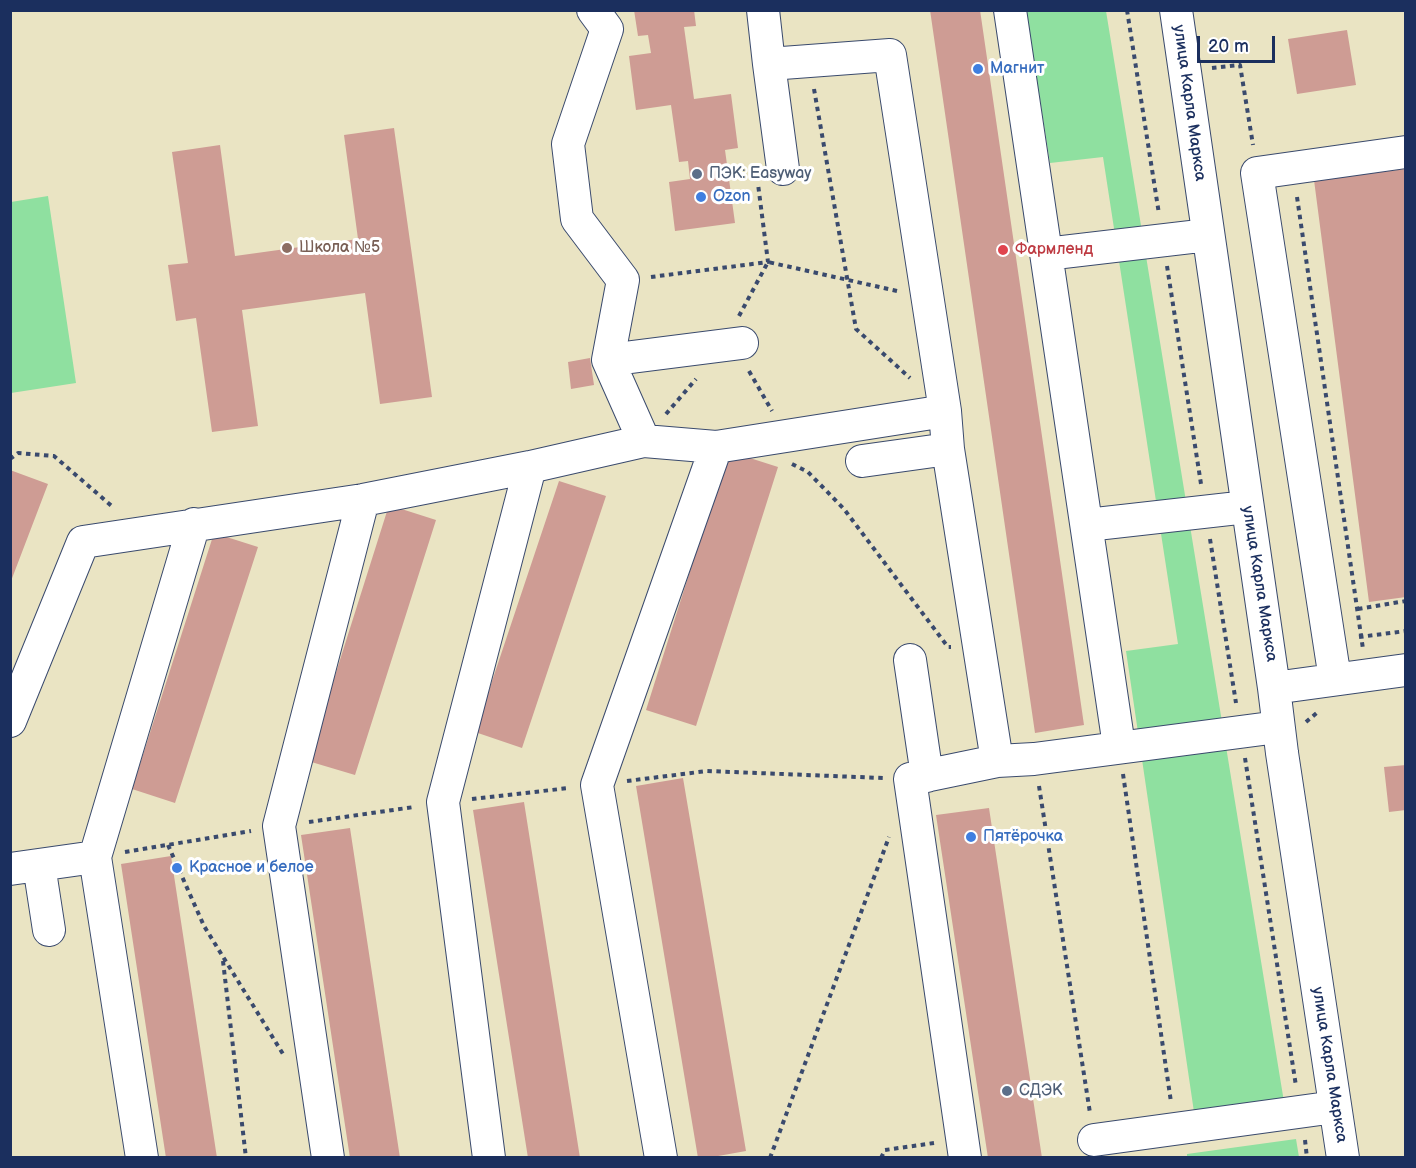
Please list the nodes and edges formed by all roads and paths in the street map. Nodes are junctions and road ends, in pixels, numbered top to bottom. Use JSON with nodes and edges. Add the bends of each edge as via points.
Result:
{"nodes":[{"id":1,"x":593,"y":10,"type":"edge"},
{"id":2,"x":763,"y":10,"type":"edge"},
{"id":3,"x":1010,"y":10,"type":"edge"},
{"id":4,"x":1127,"y":10,"type":"edge"},
{"id":5,"x":1176,"y":10,"type":"edge"},
{"id":6,"x":809,"y":61,"type":"junction"},
{"id":7,"x":769,"y":64,"type":"junction"},
{"id":8,"x":1185,"y":70,"type":"junction"},
{"id":9,"x":1406,"y":153,"type":"edge"},
{"id":10,"x":1293,"y":168,"type":"junction"},
{"id":11,"x":1257,"y":173,"type":"junction"},
{"id":12,"x":770,"y":175,"type":"joint"},
{"id":13,"x":1208,"y":235,"type":"junction"},
{"id":14,"x":1163,"y":240,"type":"junction"},
{"id":15,"x":1046,"y":254,"type":"junction"},
{"id":16,"x":768,"y":262,"type":"junction"},
{"id":17,"x":848,"y":279,"type":"junction"},
{"id":18,"x":623,"y":280,"type":"junction"},
{"id":19,"x":927,"y":297,"type":"junction"},
{"id":20,"x":742,"y":343,"type":"dead end"},
{"id":21,"x":608,"y":360,"type":"junction"},
{"id":22,"x":913,"y":381,"type":"dead end"},
{"id":23,"x":945,"y":411,"type":"junction"},
{"id":24,"x":644,"y":441,"type":"junction"},
{"id":25,"x":717,"y":447,"type":"junction"},
{"id":26,"x":948,"y":449,"type":"junction"},
{"id":27,"x":10,"y":459,"type":"edge"},
{"id":28,"x":862,"y":461,"type":"dead end"},
{"id":29,"x":788,"y":462,"type":"dead end"},
{"id":30,"x":530,"y":467,"type":"junction"},
{"id":31,"x":363,"y":500,"type":"junction"},
{"id":32,"x":1247,"y":507,"type":"junction"},
{"id":33,"x":1206,"y":511,"type":"junction"},
{"id":34,"x":194,"y":524,"type":"junction"},
{"id":35,"x":1087,"y":525,"type":"junction"},
{"id":36,"x":151,"y":531,"type":"junction"},
{"id":37,"x":1406,"y":602,"type":"edge"},
{"id":38,"x":1358,"y":609,"type":"junction"},
{"id":39,"x":1406,"y":631,"type":"edge"},
{"id":40,"x":1362,"y":637,"type":"junction"},
{"id":41,"x":1329,"y":642,"type":"junction"},
{"id":42,"x":979,"y":648,"type":"junction"},
{"id":43,"x":910,"y":660,"type":"dead end"},
{"id":44,"x":1406,"y":670,"type":"edge"},
{"id":45,"x":1366,"y":675,"type":"junction"},
{"id":46,"x":1274,"y":688,"type":"junction"},
{"id":47,"x":1329,"y":693,"type":"junction"},
{"id":48,"x":10,"y":722,"type":"edge"},
{"id":49,"x":1280,"y":740,"type":"junction"},
{"id":50,"x":1243,"y":745,"type":"junction"},
{"id":51,"x":1119,"y":746,"type":"junction"},
{"id":52,"x":1034,"y":759,"type":"junction"},
{"id":53,"x":997,"y":761,"type":"junction"},
{"id":54,"x":918,"y":778,"type":"junction"},
{"id":55,"x":597,"y":785,"type":"junction"},
{"id":56,"x":443,"y":802,"type":"junction"},
{"id":57,"x":279,"y":826,"type":"junction"},
{"id":58,"x":890,"y":835,"type":"dead end"},
{"id":59,"x":168,"y":845,"type":"junction"},
{"id":60,"x":95,"y":857,"type":"junction"},
{"id":61,"x":25,"y":867,"type":"edge"},
{"id":62,"x":49,"y":930,"type":"dead end"},
{"id":63,"x":223,"y":957,"type":"junction"},
{"id":64,"x":285,"y":1058,"type":"dead end"},
{"id":65,"x":1335,"y":1107,"type":"junction"},
{"id":66,"x":1300,"y":1112,"type":"junction"},
{"id":67,"x":1174,"y":1128,"type":"junction"},
{"id":68,"x":1094,"y":1140,"type":"joint"},
{"id":69,"x":963,"y":1148,"type":"edge"},
{"id":70,"x":142,"y":1158,"type":"edge"},
{"id":71,"x":246,"y":1158,"type":"edge"},
{"id":72,"x":328,"y":1158,"type":"edge"},
{"id":73,"x":489,"y":1158,"type":"edge"},
{"id":74,"x":661,"y":1158,"type":"edge"},
{"id":75,"x":770,"y":1158,"type":"edge"},
{"id":76,"x":881,"y":1158,"type":"edge"},
{"id":77,"x":1307,"y":1158,"type":"edge"},
{"id":78,"x":1343,"y":1158,"type":"edge"}],
"edges":[{"from":1,"to":18,"type":"street","via":[[607,28],[568,144],[577,219]]},
{"from":2,"to":7,"type":"street"},
{"from":3,"to":15,"type":"street"},
{"from":4,"to":14,"type":"path"},
{"from":5,"to":8,"type":"street","name":"улица Карла Маркса"},
{"from":6,"to":7,"type":"street"},
{"from":6,"to":17,"type":"path"},
{"from":6,"to":19,"type":"street","via":[[890,55]]},
{"from":7,"to":12,"type":"street"},
{"from":8,"to":11,"type":"path","via":[[1240,65]]},
{"from":8,"to":13,"type":"street","name":"улица Карла Маркса"},
{"from":9,"to":10,"type":"street"},
{"from":10,"to":11,"type":"street"},
{"from":10,"to":38,"type":"path"},
{"from":11,"to":41,"type":"street"},
{"from":12,"to":16,"type":"path"},
{"from":13,"to":14,"type":"street"},
{"from":13,"to":32,"type":"street","name":"улица Карла Маркса"},
{"from":14,"to":15,"type":"street"},
{"from":14,"to":33,"type":"path"},
{"from":15,"to":35,"type":"street"},
{"from":16,"to":17,"type":"path"},
{"from":16,"to":18,"type":"path"},
{"from":17,"to":19,"type":"path"},
{"from":17,"to":22,"type":"path","via":[[856,329]]},
{"from":18,"to":21,"type":"street"},
{"from":19,"to":23,"type":"street"},
{"from":20,"to":21,"type":"street"},
{"from":21,"to":24,"type":"street"},
{"from":23,"to":25,"type":"street"},
{"from":23,"to":26,"type":"street"},
{"from":24,"to":25,"type":"street"},
{"from":24,"to":30,"type":"street"},
{"from":25,"to":55,"type":"street"},
{"from":26,"to":28,"type":"street"},
{"from":26,"to":42,"type":"street"},
{"from":27,"to":36,"type":"path","via":[[18,453],[54,456],[107,504]]},
{"from":29,"to":42,"type":"path","via":[[808,472],[844,509],[948,647]]},
{"from":30,"to":31,"type":"street"},
{"from":30,"to":56,"type":"street"},
{"from":31,"to":34,"type":"street"},
{"from":31,"to":57,"type":"street"},
{"from":32,"to":33,"type":"street"},
{"from":32,"to":46,"type":"street","name":"улица Карла Маркса"},
{"from":33,"to":35,"type":"street"},
{"from":33,"to":50,"type":"path"},
{"from":34,"to":36,"type":"street"},
{"from":34,"to":60,"type":"street"},
{"from":35,"to":51,"type":"street"},
{"from":36,"to":48,"type":"street","via":[[83,542]]},
{"from":37,"to":38,"type":"path"},
{"from":38,"to":40,"type":"path"},
{"from":39,"to":40,"type":"path"},
{"from":40,"to":41,"type":"path"},
{"from":40,"to":45,"type":"path"},
{"from":41,"to":47,"type":"street"},
{"from":42,"to":53,"type":"street"},
{"from":43,"to":54,"type":"street"},
{"from":44,"to":45,"type":"street"},
{"from":45,"to":47,"type":"street"},
{"from":46,"to":47,"type":"street"},
{"from":46,"to":49,"type":"street","name":"улица Карла Маркса"},
{"from":47,"to":49,"type":"path","via":[[1306,722],[1295,751]]},
{"from":49,"to":50,"type":"street"},
{"from":49,"to":50,"type":"path"},
{"from":49,"to":65,"type":"street","name":"улица Карла Маркса"},
{"from":50,"to":51,"type":"street"},
{"from":50,"to":66,"type":"path"},
{"from":51,"to":52,"type":"street"},
{"from":51,"to":67,"type":"path"},
{"from":52,"to":53,"type":"street"},
{"from":52,"to":68,"type":"path"},
{"from":53,"to":54,"type":"street"},
{"from":54,"to":55,"type":"path","via":[[706,771]]},
{"from":54,"to":69,"type":"street"},
{"from":55,"to":56,"type":"path"},
{"from":55,"to":74,"type":"street"},
{"from":56,"to":57,"type":"path"},
{"from":56,"to":73,"type":"street"},
{"from":57,"to":59,"type":"path"},
{"from":57,"to":72,"type":"street"},
{"from":58,"to":75,"type":"path"},
{"from":59,"to":60,"type":"path"},
{"from":59,"to":63,"type":"path","via":[[204,926]]},
{"from":60,"to":61,"type":"street"},
{"from":60,"to":70,"type":"street"},
{"from":61,"to":62,"type":"street"},
{"from":63,"to":64,"type":"path"},
{"from":63,"to":71,"type":"path"},
{"from":65,"to":66,"type":"street"},
{"from":65,"to":78,"type":"street","name":"улица Карла Маркса"},
{"from":66,"to":67,"type":"street"},
{"from":66,"to":77,"type":"path"},
{"from":67,"to":68,"type":"street"},
{"from":69,"to":76,"type":"path","via":[[885,1150]]}]}
